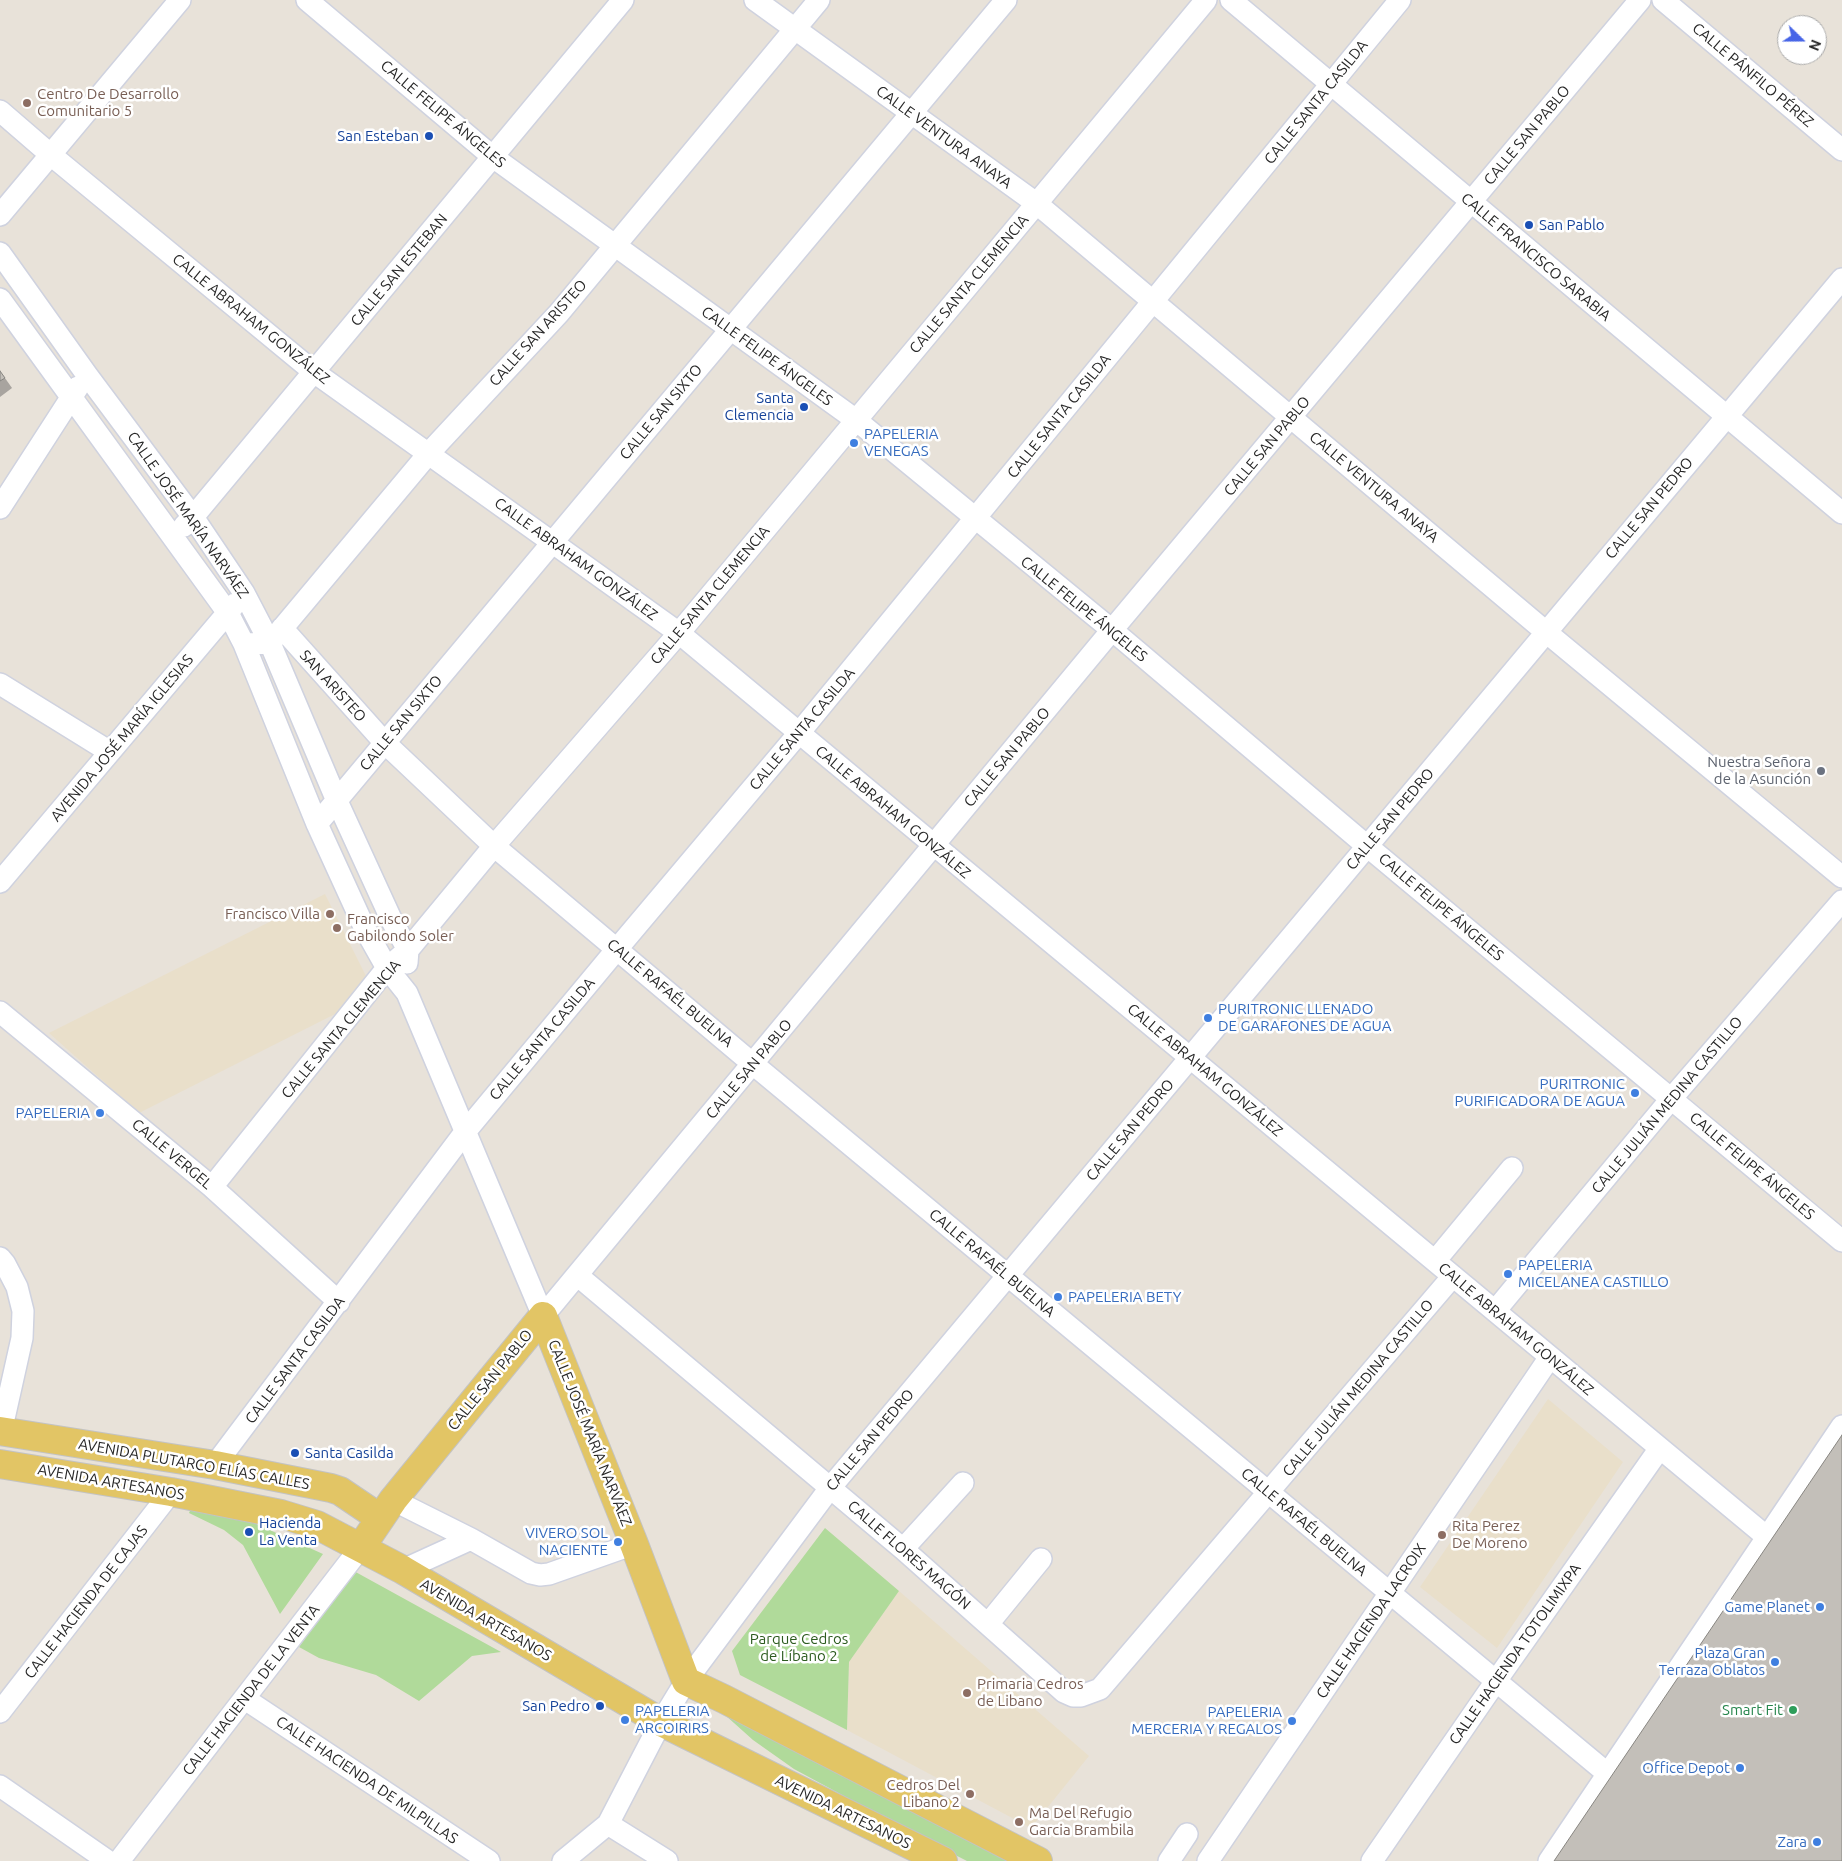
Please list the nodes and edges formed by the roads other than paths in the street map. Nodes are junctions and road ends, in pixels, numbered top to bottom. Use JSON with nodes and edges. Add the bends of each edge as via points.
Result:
{"nodes":[{"id":1,"x":180,"y":0,"type":"edge"},
{"id":2,"x":307,"y":0,"type":"edge"},
{"id":3,"x":623,"y":0,"type":"edge"},
{"id":4,"x":754,"y":0,"type":"edge"},
{"id":5,"x":819,"y":0,"type":"edge"},
{"id":6,"x":1006,"y":0,"type":"edge"},
{"id":7,"x":1206,"y":0,"type":"edge"},
{"id":8,"x":1231,"y":0,"type":"edge"},
{"id":9,"x":1400,"y":0,"type":"edge"},
{"id":10,"x":1640,"y":0,"type":"edge"},
{"id":11,"x":1663,"y":0,"type":"edge"},
{"id":12,"x":795,"y":29,"type":"junction"},
{"id":13,"x":1331,"y":84,"type":"junction"},
{"id":14,"x":0,"y":111,"type":"edge"},
{"id":15,"x":911,"y":113,"type":"junction"},
{"id":16,"x":1842,"y":150,"type":"edge"},
{"id":17,"x":51,"y":155,"type":"junction"},
{"id":18,"x":493,"y":157,"type":"junction"},
{"id":19,"x":1036,"y":203,"type":"junction"},
{"id":20,"x":1471,"y":203,"type":"junction"},
{"id":21,"x":0,"y":215,"type":"edge"},
{"id":22,"x":615,"y":245,"type":"junction"},
{"id":23,"x":0,"y":253,"type":"edge"},
{"id":24,"x":1842,"y":279,"type":"edge"},
{"id":25,"x":0,"y":299,"type":"edge"},
{"id":26,"x":1153,"y":301,"type":"junction"},
{"id":27,"x":730,"y":329,"type":"junction"},
{"id":28,"x":314,"y":372,"type":"junction"},
{"id":29,"x":87,"y":375,"type":"junction"},
{"id":30,"x":72,"y":397,"type":"junction"},
{"id":31,"x":1726,"y":416,"type":"junction"},
{"id":32,"x":1291,"y":417,"type":"junction"},
{"id":33,"x":856,"y":420,"type":"junction"},
{"id":34,"x":429,"y":453,"type":"junction"},
{"id":35,"x":0,"y":508,"type":"edge"},
{"id":36,"x":1842,"y":513,"type":"edge"},
{"id":37,"x":194,"y":517,"type":"junction"},
{"id":38,"x":975,"y":519,"type":"junction"},
{"id":39,"x":173,"y":537,"type":"junction"},
{"id":40,"x":552,"y":542,"type":"junction"},
{"id":41,"x":244,"y":593,"type":"junction"},
{"id":42,"x":228,"y":613,"type":"junction"},
{"id":43,"x":1112,"y":630,"type":"junction"},
{"id":44,"x":1546,"y":632,"type":"junction"},
{"id":45,"x":679,"y":633,"type":"junction"},
{"id":46,"x":276,"y":636,"type":"junction"},
{"id":47,"x":244,"y":644,"type":"junction"},
{"id":48,"x":0,"y":684,"type":"edge"},
{"id":49,"x":799,"y":733,"type":"junction"},
{"id":50,"x":385,"y":743,"type":"junction"},
{"id":51,"x":110,"y":752,"type":"junction"},
{"id":52,"x":336,"y":801,"type":"junction"},
{"id":53,"x":317,"y":824,"type":"junction"},
{"id":54,"x":494,"y":846,"type":"junction"},
{"id":55,"x":934,"y":846,"type":"junction"},
{"id":56,"x":1367,"y":846,"type":"junction"},
{"id":57,"x":1842,"y":877,"type":"edge"},
{"id":58,"x":0,"y":882,"type":"edge"},
{"id":59,"x":1842,"y":901,"type":"edge"},
{"id":60,"x":617,"y":948,"type":"junction"},
{"id":61,"x":408,"y":950,"type":"junction"},
{"id":62,"x":387,"y":968,"type":"junction"},
{"id":63,"x":407,"y":993,"type":"junction"},
{"id":64,"x":0,"y":1012,"type":"edge"},
{"id":65,"x":1190,"y":1058,"type":"junction"},
{"id":66,"x":753,"y":1064,"type":"junction"},
{"id":67,"x":1671,"y":1099,"type":"junction"},
{"id":68,"x":465,"y":1132,"type":"junction"},
{"id":69,"x":1512,"y":1168,"type":"dead end"},
{"id":70,"x":212,"y":1187,"type":"junction"},
{"id":71,"x":1842,"y":1242,"type":"edge"},
{"id":72,"x":0,"y":1258,"type":"edge"},
{"id":73,"x":1434,"y":1261,"type":"junction"},
{"id":74,"x":577,"y":1275,"type":"junction"},
{"id":75,"x":1008,"y":1276,"type":"junction"},
{"id":76,"x":1453,"y":1276,"type":"junction"},
{"id":77,"x":339,"y":1302,"type":"junction"},
{"id":78,"x":1495,"y":1311,"type":"junction"},
{"id":79,"x":542,"y":1316,"type":"junction"},
{"id":80,"x":1550,"y":1357,"type":"junction"},
{"id":81,"x":1842,"y":1426,"type":"edge"},
{"id":82,"x":0,"y":1431,"type":"edge"},
{"id":83,"x":1660,"y":1448,"type":"junction"},
{"id":84,"x":0,"y":1464,"type":"edge"},
{"id":85,"x":215,"y":1465,"type":"junction"},
{"id":86,"x":963,"y":1482,"type":"dead end"},
{"id":87,"x":830,"y":1488,"type":"junction"},
{"id":88,"x":171,"y":1492,"type":"junction"},
{"id":89,"x":1269,"y":1492,"type":"junction"},
{"id":90,"x":386,"y":1509,"type":"junction"},
{"id":91,"x":1767,"y":1537,"type":"junction"},
{"id":92,"x":471,"y":1539,"type":"junction"},
{"id":93,"x":634,"y":1544,"type":"junction"},
{"id":94,"x":360,"y":1547,"type":"junction"},
{"id":95,"x":903,"y":1549,"type":"junction"},
{"id":96,"x":1041,"y":1559,"type":"dead end"},
{"id":97,"x":403,"y":1570,"type":"junction"},
{"id":98,"x":1390,"y":1593,"type":"junction"},
{"id":99,"x":988,"y":1624,"type":"junction"},
{"id":100,"x":1496,"y":1681,"type":"junction"},
{"id":101,"x":686,"y":1682,"type":"junction"},
{"id":102,"x":1081,"y":1696,"type":"joint"},
{"id":103,"x":245,"y":1699,"type":"junction"},
{"id":104,"x":0,"y":1712,"type":"edge"},
{"id":105,"x":661,"y":1722,"type":"junction"},
{"id":106,"x":1608,"y":1774,"type":"junction"},
{"id":107,"x":0,"y":1786,"type":"edge"},
{"id":108,"x":608,"y":1824,"type":"junction"},
{"id":109,"x":1187,"y":1834,"type":"dead end"},
{"id":110,"x":108,"y":1861,"type":"edge"},
{"id":111,"x":119,"y":1861,"type":"edge"},
{"id":112,"x":488,"y":1861,"type":"edge"},
{"id":113,"x":563,"y":1861,"type":"edge"},
{"id":114,"x":666,"y":1861,"type":"edge"},
{"id":115,"x":943,"y":1861,"type":"edge"},
{"id":116,"x":1038,"y":1861,"type":"edge"},
{"id":117,"x":1169,"y":1861,"type":"edge"},
{"id":118,"x":1208,"y":1861,"type":"edge"},
{"id":119,"x":1372,"y":1861,"type":"edge"},
{"id":120,"x":1549,"y":1861,"type":"edge"}],
"edges":[{"from":1,"to":17,"type":"street"},
{"from":2,"to":18,"type":"street","name":"CALLE FELIPE ÁNGELES"},
{"from":3,"to":18,"type":"street","name":"CALLE SAN ESTEBAN"},
{"from":4,"to":12,"type":"street","name":"CALLE VENTURA ANAYA"},
{"from":5,"to":12,"type":"street","name":"CALLE SAN ARISTEO"},
{"from":6,"to":15,"type":"street","name":"CALLE SAN SIXTO"},
{"from":7,"to":19,"type":"street","name":"CALLE SANTA CLEMENCIA"},
{"from":8,"to":13,"type":"street","name":"CALLE FRANCISCO SARABIA"},
{"from":9,"to":13,"type":"street","name":"CALLE SANTA CASILDA"},
{"from":10,"to":20,"type":"street","name":"CALLE SAN PABLO"},
{"from":11,"to":16,"type":"street","name":"CALLE PÁNFILO PÉREZ"},
{"from":12,"to":15,"type":"street","name":"CALLE VENTURA ANAYA"},
{"from":12,"to":22,"type":"street","name":"CALLE SAN ARISTEO"},
{"from":13,"to":20,"type":"street","name":"CALLE FRANCISCO SARABIA"},
{"from":13,"to":26,"type":"street","name":"CALLE SANTA CASILDA"},
{"from":14,"to":17,"type":"street","name":"CALLE ABRAHAM GONZÁLEZ"},
{"from":15,"to":19,"type":"street","name":"CALLE VENTURA ANAYA"},
{"from":15,"to":27,"type":"street","name":"CALLE SAN SIXTO"},
{"from":17,"to":21,"type":"street"},
{"from":17,"to":28,"type":"street","name":"CALLE ABRAHAM GONZÁLEZ"},
{"from":18,"to":22,"type":"street","name":"CALLE FELIPE ÁNGELES"},
{"from":18,"to":28,"type":"street","name":"CALLE SAN ESTEBAN"},
{"from":19,"to":26,"type":"street","name":"CALLE VENTURA ANAYA"},
{"from":19,"to":33,"type":"street","name":"CALLE SANTA CLEMENCIA"},
{"from":20,"to":31,"type":"street","name":"CALLE FRANCISCO SARABIA"},
{"from":20,"to":32,"type":"street","name":"CALLE SAN PABLO"},
{"from":22,"to":27,"type":"street","name":"CALLE FELIPE ÁNGELES"},
{"from":22,"to":34,"type":"street","name":"CALLE SAN ARISTEO","via":[[559,313]]},
{"from":23,"to":29,"type":"street","name":"CALLE JOSÉ MARÍA NARVÁEZ"},
{"from":24,"to":31,"type":"street","name":"CALLE SAN PEDRO"},
{"from":25,"to":30,"type":"street","name":"CALLE JOSÉ MARÍA NARVÁEZ"},
{"from":26,"to":32,"type":"street","name":"CALLE VENTURA ANAYA"},
{"from":26,"to":38,"type":"street","name":"CALLE SANTA CASILDA"},
{"from":27,"to":33,"type":"street","name":"CALLE FELIPE ÁNGELES"},
{"from":27,"to":40,"type":"street","name":"CALLE SAN SIXTO"},
{"from":28,"to":34,"type":"street","name":"CALLE ABRAHAM GONZÁLEZ"},
{"from":28,"to":37,"type":"street","name":"CALLE SAN ESTEBAN"},
{"from":29,"to":30,"type":"street"},
{"from":29,"to":37,"type":"street","name":"CALLE JOSÉ MARÍA NARVÁEZ"},
{"from":30,"to":35,"type":"street"},
{"from":30,"to":39,"type":"street","name":"CALLE JOSÉ MARÍA NARVÁEZ"},
{"from":31,"to":36,"type":"street","name":"CALLE FRANCISCO SARABIA"},
{"from":31,"to":44,"type":"street","name":"CALLE SAN PEDRO"},
{"from":32,"to":43,"type":"street","name":"CALLE SAN PABLO"},
{"from":32,"to":44,"type":"street","name":"CALLE VENTURA ANAYA"},
{"from":33,"to":38,"type":"street","name":"CALLE FELIPE ÁNGELES"},
{"from":33,"to":45,"type":"street","name":"CALLE SANTA CLEMENCIA"},
{"from":34,"to":40,"type":"street","name":"CALLE ABRAHAM GONZÁLEZ"},
{"from":34,"to":46,"type":"street","name":"CALLE SAN ARISTEO"},
{"from":37,"to":39,"type":"street","name":"CALLE SAN ESTEBAN"},
{"from":37,"to":41,"type":"street","name":"CALLE JOSÉ MARÍA NARVÁEZ"},
{"from":38,"to":43,"type":"street","name":"CALLE FELIPE ÁNGELES"},
{"from":38,"to":49,"type":"street","name":"CALLE SANTA CASILDA"},
{"from":39,"to":42,"type":"street","name":"CALLE JOSÉ MARÍA NARVÁEZ"},
{"from":40,"to":45,"type":"street","name":"CALLE ABRAHAM GONZÁLEZ"},
{"from":40,"to":50,"type":"street","name":"CALLE SAN SIXTO"},
{"from":41,"to":42,"type":"street","name":"AVENIDA JOSÉ MARÍA IGLESIAS"},
{"from":41,"to":46,"type":"street","name":"CALLE JOSÉ MARÍA NARVÁEZ"},
{"from":42,"to":47,"type":"street","name":"CALLE JOSÉ MARÍA NARVÁEZ"},
{"from":42,"to":51,"type":"street","name":"AVENIDA JOSÉ MARÍA IGLESIAS"},
{"from":43,"to":55,"type":"street","name":"CALLE SAN PABLO"},
{"from":43,"to":56,"type":"street","name":"CALLE FELIPE ÁNGELES"},
{"from":44,"to":56,"type":"street","name":"CALLE SAN PEDRO"},
{"from":44,"to":57,"type":"street","name":"CALLE VENTURA ANAYA"},
{"from":45,"to":49,"type":"street","name":"CALLE ABRAHAM GONZÁLEZ"},
{"from":45,"to":54,"type":"street","name":"CALLE SANTA CLEMENCIA"},
{"from":46,"to":47,"type":"street"},
{"from":46,"to":50,"type":"street","name":"SAN ARISTEO"},
{"from":46,"to":52,"type":"street","name":"CALLE JOSÉ MARÍA NARVÁEZ"},
{"from":47,"to":53,"type":"street","name":"CALLE JOSÉ MARÍA NARVÁEZ"},
{"from":48,"to":51,"type":"street"},
{"from":49,"to":55,"type":"street","name":"CALLE ABRAHAM GONZÁLEZ"},
{"from":49,"to":60,"type":"street","name":"CALLE SANTA CASILDA"},
{"from":50,"to":52,"type":"street","name":"CALLE SAN SIXTO"},
{"from":50,"to":54,"type":"street","name":"CALLE RAFAÉL BUELNA"},
{"from":51,"to":58,"type":"street","name":"AVENIDA JOSÉ MARÍA IGLESIAS"},
{"from":52,"to":53,"type":"street","name":"CALLE SAN SIXTO"},
{"from":52,"to":61,"type":"street","name":"CALLE JOSÉ MARÍA NARVÁEZ"},
{"from":53,"to":62,"type":"street","name":"CALLE JOSÉ MARÍA NARVÁEZ","via":[[365,929]]},
{"from":54,"to":60,"type":"street","name":"CALLE RAFAÉL BUELNA"},
{"from":54,"to":61,"type":"street","name":"CALLE SANTA CLEMENCIA"},
{"from":55,"to":65,"type":"street","name":"CALLE ABRAHAM GONZÁLEZ"},
{"from":55,"to":66,"type":"street","name":"CALLE SAN PABLO"},
{"from":56,"to":65,"type":"street","name":"CALLE SAN PEDRO"},
{"from":56,"to":67,"type":"street","name":"CALLE FELIPE ÁNGELES"},
{"from":59,"to":67,"type":"street","name":"CALLE JULIÁN MEDINA CASTILLO"},
{"from":60,"to":66,"type":"street","name":"CALLE RAFAÉL BUELNA"},
{"from":60,"to":68,"type":"street","name":"CALLE SANTA CASILDA"},
{"from":61,"to":62,"type":"street","name":"CALLE SANTA CLEMENCIA"},
{"from":61,"to":63,"type":"street","name":"CALLE JOSÉ MARÍA NARVÁEZ"},
{"from":62,"to":63,"type":"street","name":"CALLE JOSÉ MARÍA NARVÁEZ"},
{"from":62,"to":70,"type":"street","name":"CALLE SANTA CLEMENCIA"},
{"from":63,"to":68,"type":"street","name":"CALLE JOSÉ MARÍA NARVÁEZ"},
{"from":64,"to":70,"type":"street","name":"CALLE VERGEL"},
{"from":65,"to":73,"type":"street","name":"CALLE ABRAHAM GONZÁLEZ"},
{"from":65,"to":75,"type":"street","name":"CALLE SAN PEDRO"},
{"from":66,"to":74,"type":"street","name":"CALLE SAN PABLO"},
{"from":66,"to":75,"type":"street","name":"CALLE RAFAÉL BUELNA"},
{"from":67,"to":71,"type":"street","name":"CALLE FELIPE ÁNGELES"},
{"from":67,"to":78,"type":"street","name":"CALLE JULIÁN MEDINA CASTILLO"},
{"from":68,"to":77,"type":"street","name":"CALLE SANTA CASILDA"},
{"from":68,"to":79,"type":"street","name":"CALLE JOSÉ MARÍA NARVÁEZ"},
{"from":69,"to":73,"type":"street"},
{"from":70,"to":77,"type":"street","name":"CALLE VERGEL"},
{"from":72,"to":82,"type":"street","via":[[17,1287],[24,1311],[22,1338]]},
{"from":73,"to":76,"type":"street","name":"CALLE ABRAHAM GONZÁLEZ"},
{"from":74,"to":79,"type":"street","name":"CALLE SAN PABLO"},
{"from":74,"to":87,"type":"street","name":"CALLE FLORES MAGÓN"},
{"from":75,"to":87,"type":"street","name":"CALLE SAN PEDRO"},
{"from":75,"to":89,"type":"street","name":"CALLE RAFAÉL BUELNA"},
{"from":76,"to":78,"type":"street","name":"CALLE ABRAHAM GONZÁLEZ"},
{"from":76,"to":89,"type":"street","name":"CALLE JULIÁN MEDINA CASTILLO"},
{"from":77,"to":85,"type":"street","name":"CALLE SANTA CASILDA"},
{"from":78,"to":80,"type":"street","name":"CALLE ABRAHAM GONZÁLEZ"},
{"from":79,"to":90,"type":"main road","name":"CALLE SAN PABLO"},
{"from":79,"to":93,"type":"main road","name":"CALLE JOSÉ MARÍA NARVÁEZ"},
{"from":80,"to":83,"type":"street","name":"CALLE ABRAHAM GONZÁLEZ"},
{"from":80,"to":98,"type":"street","name":"CALLE HACIENDA LACROIX"},
{"from":81,"to":91,"type":"street"},
{"from":82,"to":85,"type":"main road","name":"AVENIDA PLUTARCO ELÍAS CALLES"},
{"from":83,"to":91,"type":"street","name":"CALLE ABRAHAM GONZÁLEZ"},
{"from":83,"to":100,"type":"street","name":"CALLE HACIENDA TOTOLIMIXPA"},
{"from":84,"to":88,"type":"main road","name":"AVENIDA ARTESANOS"},
{"from":85,"to":90,"type":"main road","name":"AVENIDA PLUTARCO ELÍAS CALLES","via":[[332,1488]]},
{"from":86,"to":95,"type":"street"},
{"from":87,"to":95,"type":"street","name":"CALLE FLORES MAGÓN"},
{"from":87,"to":101,"type":"street","name":"CALLE SAN PEDRO"},
{"from":88,"to":94,"type":"main road","name":"AVENIDA ARTESANOS","via":[[301,1520]]},
{"from":88,"to":104,"type":"street","name":"CALLE HACIENDA DE CAJAS"},
{"from":89,"to":98,"type":"street","name":"CALLE RAFAÉL BUELNA"},
{"from":89,"to":102,"type":"street","name":"CALLE JULIÁN MEDINA CASTILLO","via":[[1100,1689]]},
{"from":90,"to":92,"type":"street"},
{"from":90,"to":94,"type":"main road","name":"CALLE HACIENDA DE LA VENTA"},
{"from":91,"to":106,"type":"street"},
{"from":92,"to":93,"type":"street","via":[[540,1575]]},
{"from":92,"to":97,"type":"street"},
{"from":93,"to":101,"type":"main road","name":"CALLE JOSÉ MARÍA NARVÁEZ"},
{"from":94,"to":97,"type":"main road","name":"AVENIDA ARTESANOS"},
{"from":94,"to":103,"type":"street","name":"CALLE HACIENDA DE LA VENTA"},
{"from":95,"to":99,"type":"street","name":"CALLE FLORES MAGÓN"},
{"from":96,"to":99,"type":"street"},
{"from":97,"to":105,"type":"main road","name":"AVENIDA ARTESANOS"},
{"from":98,"to":100,"type":"street","name":"CALLE RAFAÉL BUELNA"},
{"from":98,"to":118,"type":"street","name":"CALLE HACIENDA LACROIX"},
{"from":99,"to":102,"type":"street","name":"CALLE FLORES MAGÓN","via":[[1064,1692]]},
{"from":100,"to":106,"type":"street","name":"CALLE RAFAÉL BUELNA"},
{"from":100,"to":119,"type":"street","name":"CALLE HACIENDA TOTOLIMIXPA"},
{"from":101,"to":105,"type":"street","name":"CALLE SAN PEDRO"},
{"from":101,"to":116,"type":"main road"},
{"from":103,"to":111,"type":"street","name":"CALLE HACIENDA DE LA VENTA"},
{"from":103,"to":112,"type":"street","name":"CALLE HACIENDA DE MILPILLAS"},
{"from":105,"to":108,"type":"street","name":"CALLE SAN PEDRO"},
{"from":105,"to":115,"type":"main road","name":"AVENIDA ARTESANOS"},
{"from":106,"to":120,"type":"street"},
{"from":107,"to":110,"type":"street"},
{"from":108,"to":113,"type":"street","name":"CALLE SAN PEDRO"},
{"from":108,"to":114,"type":"street"},
{"from":109,"to":117,"type":"street"}]}
